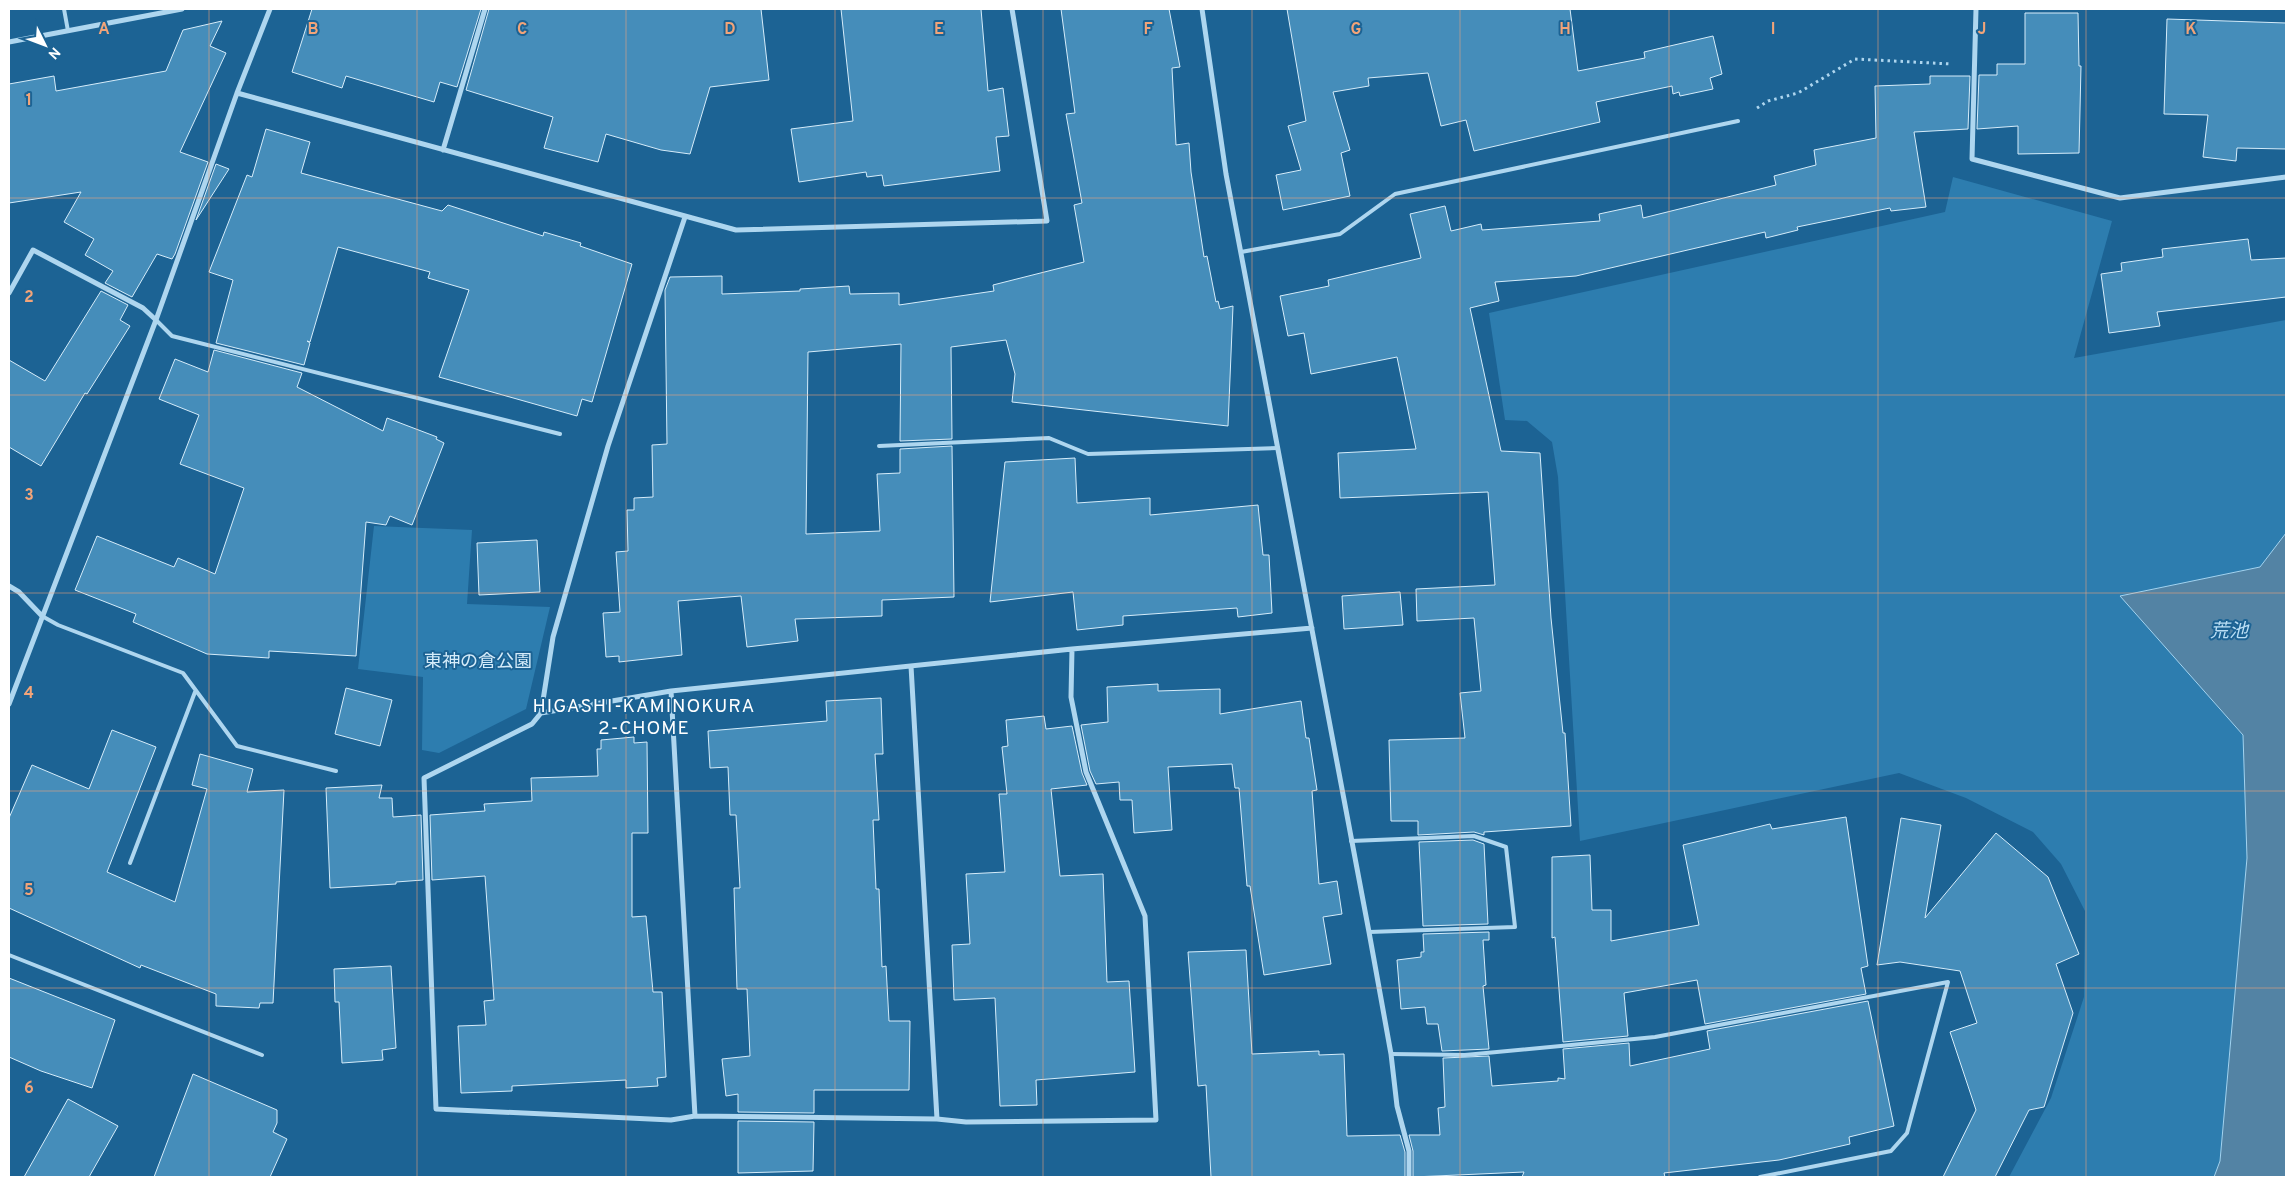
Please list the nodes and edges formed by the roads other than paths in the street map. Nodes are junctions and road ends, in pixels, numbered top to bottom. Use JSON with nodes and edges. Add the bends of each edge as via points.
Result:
{"nodes":[{"id":1,"x":64,"y":9,"type":"edge"},
{"id":2,"x":182,"y":9,"type":"edge"},
{"id":3,"x":270,"y":9,"type":"edge"},
{"id":4,"x":485,"y":9,"type":"edge"},
{"id":5,"x":1012,"y":9,"type":"edge"},
{"id":6,"x":1202,"y":9,"type":"edge"},
{"id":7,"x":1976,"y":9,"type":"edge"},
{"id":8,"x":68,"y":31,"type":"junction"},
{"id":9,"x":9,"y":42,"type":"edge"},
{"id":10,"x":237,"y":92,"type":"junction"},
{"id":11,"x":1738,"y":121,"type":"road end"},
{"id":12,"x":443,"y":150,"type":"junction"},
{"id":13,"x":2286,"y":177,"type":"edge"},
{"id":14,"x":685,"y":216,"type":"junction"},
{"id":15,"x":1241,"y":252,"type":"junction"},
{"id":16,"x":9,"y":293,"type":"edge"},
{"id":17,"x":156,"y":320,"type":"junction"},
{"id":18,"x":560,"y":434,"type":"dead end"},
{"id":19,"x":878,"y":446,"type":"dead end"},
{"id":20,"x":1278,"y":448,"type":"junction"},
{"id":21,"x":9,"y":586,"type":"edge"},
{"id":22,"x":42,"y":616,"type":"junction"},
{"id":23,"x":1312,"y":628,"type":"junction"},
{"id":24,"x":1072,"y":648,"type":"junction"},
{"id":25,"x":911,"y":666,"type":"junction"},
{"id":26,"x":671,"y":691,"type":"junction"},
{"id":27,"x":195,"y":692,"type":"junction"},
{"id":28,"x":9,"y":704,"type":"edge"},
{"id":29,"x":541,"y":713,"type":"junction"},
{"id":30,"x":336,"y":771,"type":"dead end"},
{"id":31,"x":1351,"y":841,"type":"junction"},
{"id":32,"x":130,"y":863,"type":"dead end"},
{"id":33,"x":1369,"y":932,"type":"junction"},
{"id":34,"x":9,"y":955,"type":"edge"},
{"id":35,"x":1391,"y":1054,"type":"junction"},
{"id":36,"x":262,"y":1055,"type":"dead end"},
{"id":37,"x":695,"y":1116,"type":"junction"},
{"id":38,"x":937,"y":1119,"type":"junction"},
{"id":39,"x":1409,"y":1177,"type":"edge"},
{"id":40,"x":1760,"y":1177,"type":"edge"}],
"edges":[{"from":1,"to":8,"type":"lane"},
{"from":2,"to":8,"type":"street"},
{"from":3,"to":10,"type":"street"},
{"from":4,"to":12,"type":"street"},
{"from":5,"to":14,"type":"street","via":[[1048,221],[736,230]]},
{"from":6,"to":15,"type":"street"},
{"from":7,"to":13,"type":"street","via":[[1972,159],[2120,198]]},
{"from":8,"to":9,"type":"street"},
{"from":10,"to":12,"type":"street"},
{"from":10,"to":17,"type":"street"},
{"from":11,"to":15,"type":"lane","via":[[1396,194],[1340,234]]},
{"from":12,"to":14,"type":"street"},
{"from":14,"to":29,"type":"street","via":[[608,446],[553,637]]},
{"from":15,"to":20,"type":"street"},
{"from":16,"to":17,"type":"street","via":[[33,250],[143,308]]},
{"from":17,"to":18,"type":"lane","via":[[172,336]]},
{"from":17,"to":22,"type":"street"},
{"from":19,"to":20,"type":"lane","via":[[1049,438],[1088,454]]},
{"from":20,"to":23,"type":"street"},
{"from":21,"to":22,"type":"street"},
{"from":22,"to":27,"type":"lane","via":[[183,673]]},
{"from":22,"to":28,"type":"street"},
{"from":23,"to":24,"type":"street"},
{"from":23,"to":31,"type":"street"},
{"from":24,"to":25,"type":"street"},
{"from":24,"to":38,"type":"street","via":[[1071,697],[1086,772],[1145,916],[1156,1120],[966,1122]]},
{"from":25,"to":26,"type":"street"},
{"from":25,"to":38,"type":"street"},
{"from":26,"to":29,"type":"street"},
{"from":26,"to":37,"type":"street"},
{"from":27,"to":30,"type":"lane","via":[[237,746]]},
{"from":27,"to":32,"type":"lane"},
{"from":29,"to":37,"type":"street","via":[[532,724],[424,778],[436,1109],[671,1120]]},
{"from":31,"to":33,"type":"street"},
{"from":31,"to":33,"type":"lane","via":[[1474,836],[1506,847],[1515,927]]},
{"from":33,"to":35,"type":"street"},
{"from":34,"to":36,"type":"lane"},
{"from":35,"to":39,"type":"street","via":[[1397,1106],[1409,1151]]},
{"from":35,"to":40,"type":"lane","via":[[1465,1054],[1655,1037],[1948,982],[1907,1133],[1891,1151]]},
{"from":37,"to":38,"type":"street"}]}
